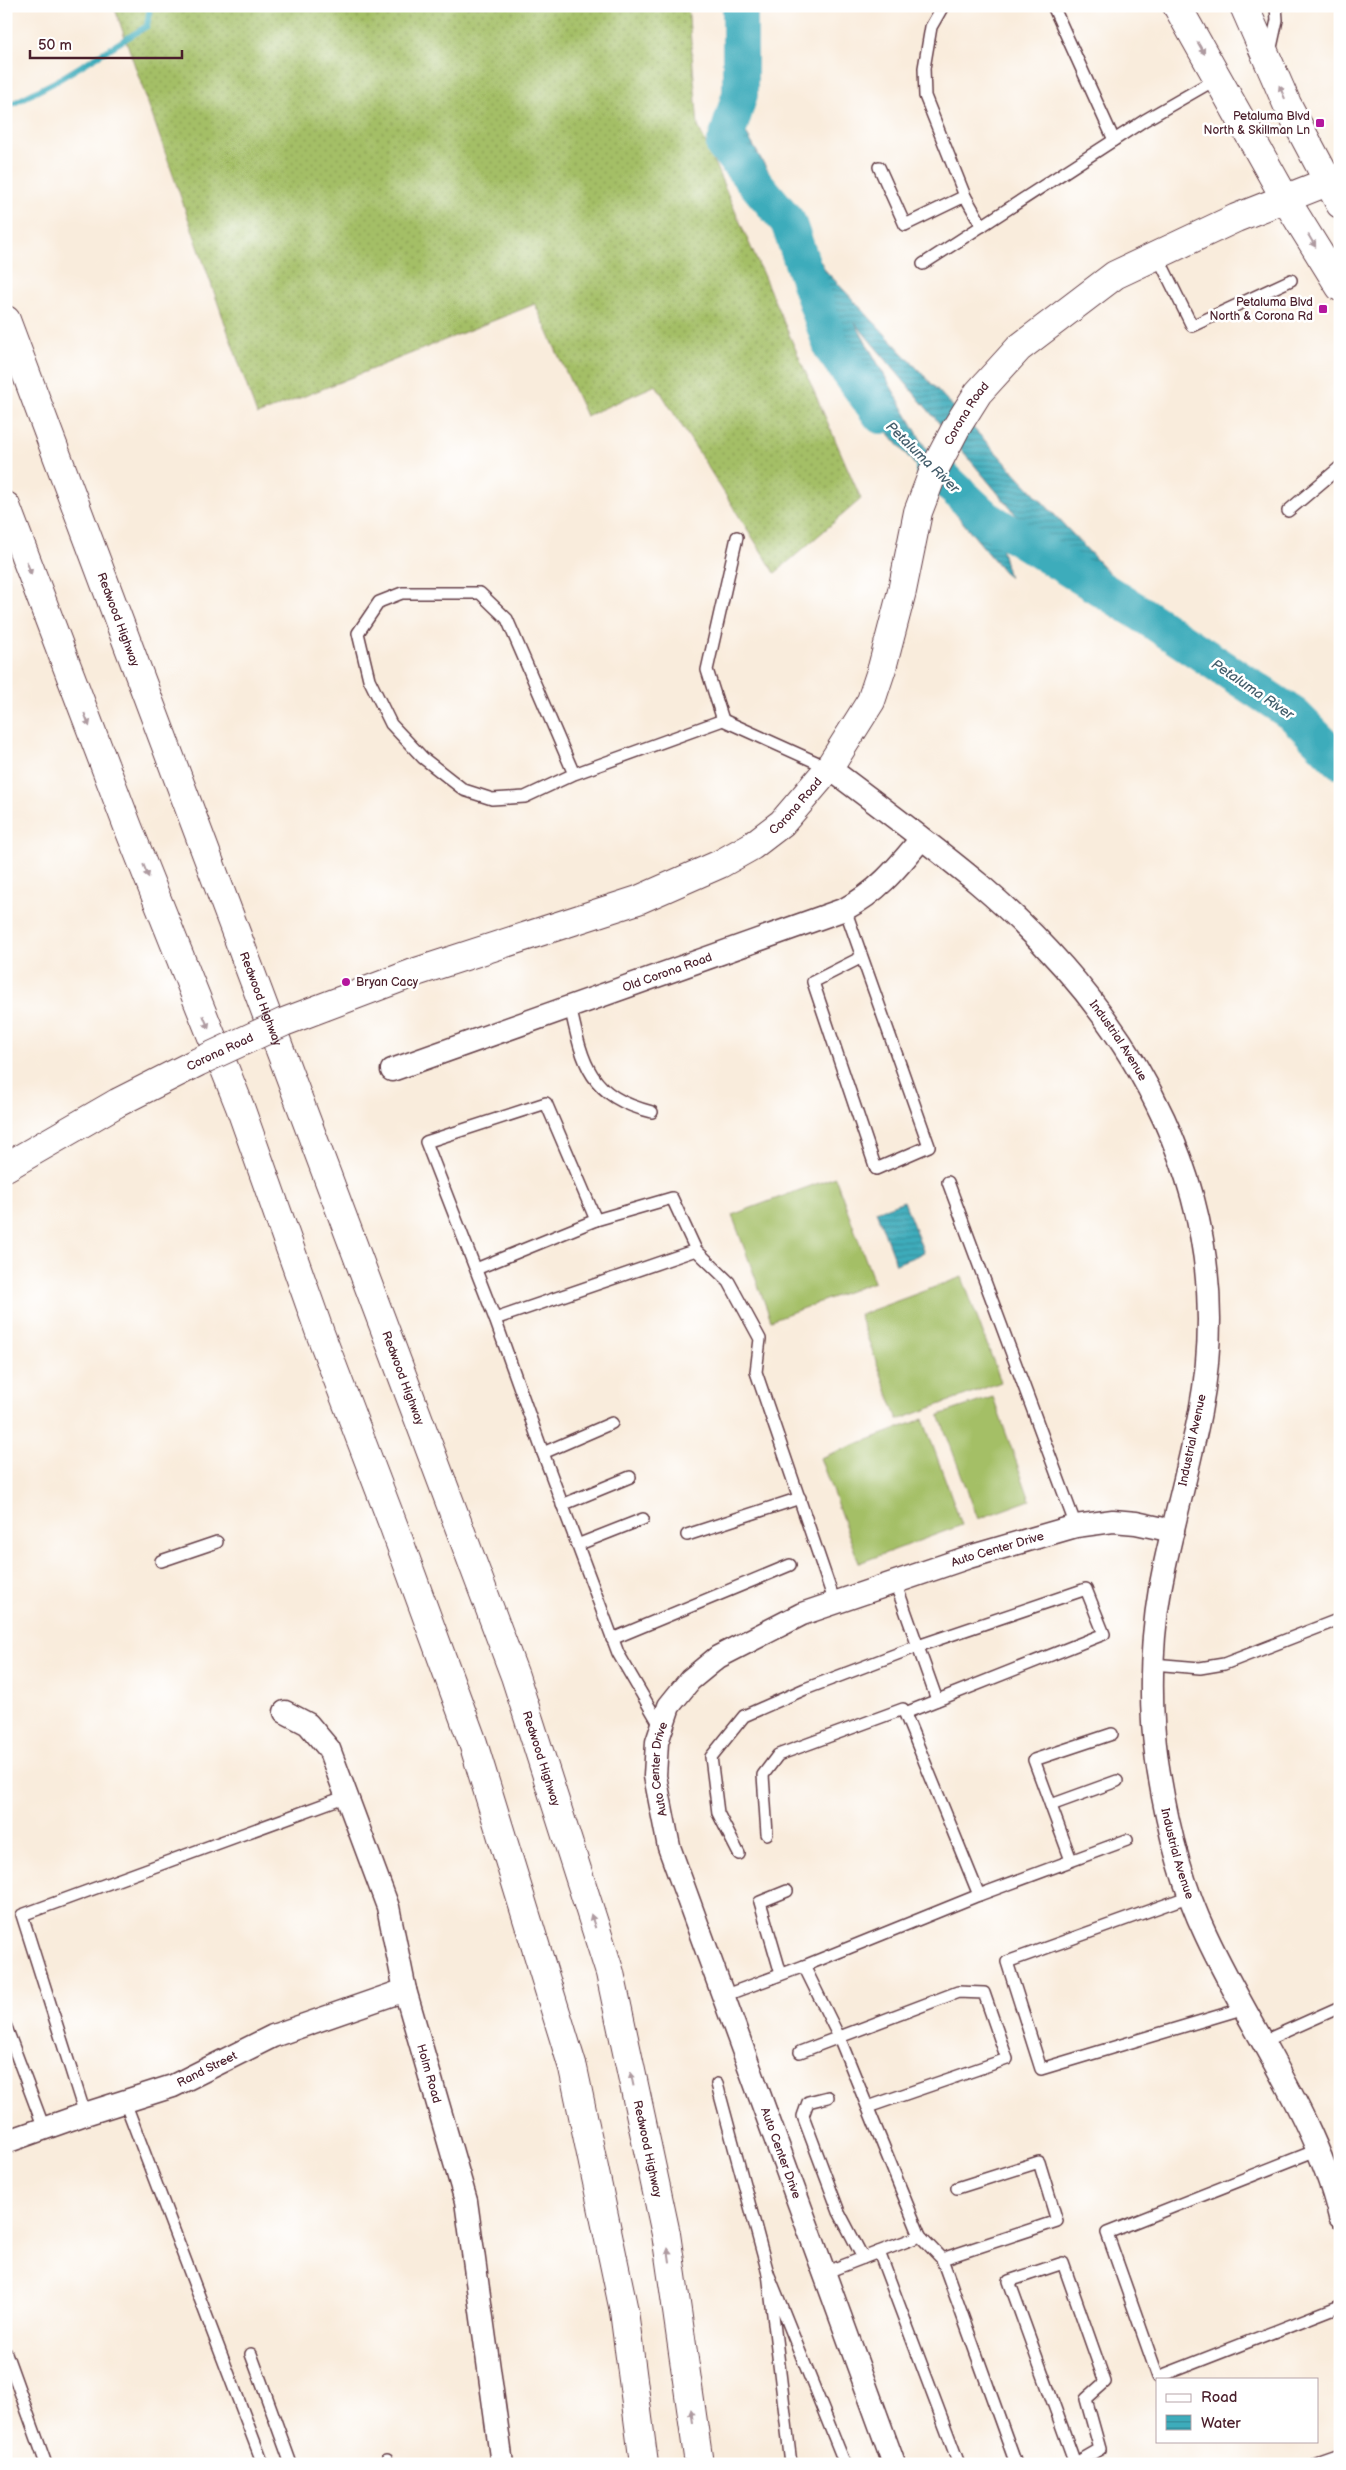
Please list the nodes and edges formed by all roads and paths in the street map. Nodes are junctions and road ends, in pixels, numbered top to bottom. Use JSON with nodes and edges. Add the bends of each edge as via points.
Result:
{"nodes":[{"id":1,"x":943,"y":6,"type":"edge"},
{"id":2,"x":1053,"y":6,"type":"edge"},
{"id":3,"x":1177,"y":6,"type":"edge"},
{"id":4,"x":1244,"y":6,"type":"edge"},
{"id":5,"x":1276,"y":6,"type":"edge"},
{"id":6,"x":1269,"y":62,"type":"junction"},
{"id":7,"x":1218,"y":78,"type":"junction"},
{"id":8,"x":1114,"y":140,"type":"junction"},
{"id":9,"x":879,"y":167,"type":"dead end"},
{"id":10,"x":1336,"y":187,"type":"edge"},
{"id":11,"x":965,"y":196,"type":"junction"},
{"id":12,"x":1286,"y":200,"type":"junction"},
{"id":13,"x":982,"y":226,"type":"junction"},
{"id":14,"x":1157,"y":255,"type":"junction"},
{"id":15,"x":923,"y":264,"type":"dead end"},
{"id":16,"x":1291,"y":280,"type":"dead end"},
{"id":17,"x":1340,"y":287,"type":"edge"},
{"id":18,"x":6,"y":320,"type":"edge"},
{"id":19,"x":1340,"y":467,"type":"edge"},
{"id":20,"x":6,"y":506,"type":"edge"},
{"id":21,"x":1288,"y":510,"type":"dead end"},
{"id":22,"x":737,"y":537,"type":"dead end"},
{"id":23,"x":723,"y":720,"type":"junction"},
{"id":24,"x":829,"y":768,"type":"junction"},
{"id":25,"x":574,"y":774,"type":"junction"},
{"id":26,"x":921,"y":838,"type":"junction"},
{"id":27,"x":845,"y":909,"type":"junction"},
{"id":28,"x":862,"y":957,"type":"junction"},
{"id":29,"x":570,"y":1006,"type":"junction"},
{"id":30,"x":392,"y":1070,"type":"dead end"},
{"id":31,"x":652,"y":1112,"type":"dead end"},
{"id":32,"x":6,"y":1167,"type":"edge"},
{"id":33,"x":948,"y":1182,"type":"dead end"},
{"id":34,"x":596,"y":1220,"type":"junction"},
{"id":35,"x":696,"y":1250,"type":"junction"},
{"id":36,"x":476,"y":1269,"type":"junction"},
{"id":37,"x":495,"y":1319,"type":"junction"},
{"id":38,"x":612,"y":1424,"type":"dead end"},
{"id":39,"x":543,"y":1453,"type":"junction"},
{"id":40,"x":630,"y":1477,"type":"dead end"},
{"id":41,"x":800,"y":1498,"type":"junction"},
{"id":42,"x":562,"y":1505,"type":"junction"},
{"id":43,"x":643,"y":1519,"type":"dead end"},
{"id":44,"x":1076,"y":1526,"type":"junction"},
{"id":45,"x":1173,"y":1531,"type":"junction"},
{"id":46,"x":687,"y":1535,"type":"dead end"},
{"id":47,"x":217,"y":1542,"type":"dead end"},
{"id":48,"x":577,"y":1545,"type":"junction"},
{"id":49,"x":161,"y":1561,"type":"dead end"},
{"id":50,"x":790,"y":1565,"type":"dead end"},
{"id":51,"x":895,"y":1582,"type":"junction"},
{"id":52,"x":835,"y":1602,"type":"junction"},
{"id":53,"x":1340,"y":1620,"type":"edge"},
{"id":54,"x":612,"y":1639,"type":"junction"},
{"id":55,"x":918,"y":1646,"type":"junction"},
{"id":56,"x":1153,"y":1664,"type":"junction"},
{"id":57,"x":937,"y":1700,"type":"junction"},
{"id":58,"x":285,"y":1712,"type":"dead end"},
{"id":59,"x":905,"y":1713,"type":"junction"},
{"id":60,"x":662,"y":1729,"type":"junction"},
{"id":61,"x":1112,"y":1734,"type":"dead end"},
{"id":62,"x":1117,"y":1781,"type":"dead end"},
{"id":63,"x":347,"y":1796,"type":"junction"},
{"id":64,"x":1051,"y":1805,"type":"junction"},
{"id":65,"x":767,"y":1834,"type":"dead end"},
{"id":66,"x":1127,"y":1840,"type":"dead end"},
{"id":67,"x":740,"y":1854,"type":"dead end"},
{"id":68,"x":1072,"y":1860,"type":"junction"},
{"id":69,"x":787,"y":1891,"type":"dead end"},
{"id":70,"x":979,"y":1895,"type":"junction"},
{"id":71,"x":1190,"y":1896,"type":"junction"},
{"id":72,"x":804,"y":1966,"type":"junction"},
{"id":73,"x":781,"y":1974,"type":"junction"},
{"id":74,"x":405,"y":1990,"type":"junction"},
{"id":75,"x":723,"y":1996,"type":"junction"},
{"id":76,"x":1340,"y":2007,"type":"edge"},
{"id":77,"x":1245,"y":2008,"type":"junction"},
{"id":78,"x":6,"y":2027,"type":"edge"},
{"id":79,"x":839,"y":2037,"type":"junction"},
{"id":80,"x":1264,"y":2040,"type":"junction"},
{"id":81,"x":800,"y":2052,"type":"dead end"},
{"id":82,"x":717,"y":2084,"type":"dead end"},
{"id":83,"x":828,"y":2097,"type":"dead end"},
{"id":84,"x":126,"y":2102,"type":"junction"},
{"id":85,"x":868,"y":2107,"type":"junction"},
{"id":86,"x":85,"y":2114,"type":"junction"},
{"id":87,"x":44,"y":2128,"type":"junction"},
{"id":88,"x":6,"y":2142,"type":"edge"},
{"id":89,"x":1317,"y":2150,"type":"junction"},
{"id":90,"x":956,"y":2188,"type":"dead end"},
{"id":91,"x":1340,"y":2217,"type":"edge"},
{"id":92,"x":920,"y":2236,"type":"junction"},
{"id":93,"x":879,"y":2252,"type":"junction"},
{"id":94,"x":863,"y":2258,"type":"junction"},
{"id":95,"x":942,"y":2259,"type":"junction"},
{"id":96,"x":768,"y":2272,"type":"junction"},
{"id":97,"x":824,"y":2273,"type":"junction"},
{"id":98,"x":1340,"y":2306,"type":"edge"},
{"id":99,"x":6,"y":2353,"type":"edge"},
{"id":100,"x":251,"y":2354,"type":"dead end"},
{"id":101,"x":1340,"y":2456,"type":"edge"},
{"id":102,"x":1075,"y":2463,"type":"edge"},
{"id":103,"x":46,"y":2464,"type":"edge"},
{"id":104,"x":264,"y":2464,"type":"edge"},
{"id":105,"x":291,"y":2464,"type":"edge"},
{"id":106,"x":502,"y":2464,"type":"edge"},
{"id":107,"x":644,"y":2464,"type":"edge"},
{"id":108,"x":700,"y":2464,"type":"edge"},
{"id":109,"x":791,"y":2464,"type":"edge"},
{"id":110,"x":845,"y":2464,"type":"edge"},
{"id":111,"x":894,"y":2464,"type":"edge"},
{"id":112,"x":959,"y":2464,"type":"edge"},
{"id":113,"x":1016,"y":2464,"type":"edge"},
{"id":114,"x":1317,"y":2464,"type":"edge"}],
"edges":[{"from":1,"to":11,"type":"lane","via":[[931,27],[924,68],[925,96]]},
{"from":2,"to":8,"type":"lane"},
{"from":3,"to":7,"type":"main road","one_way":true},
{"from":4,"to":6,"type":"main road"},
{"from":5,"to":6,"type":"lane","via":[[1277,20]]},
{"from":10,"to":6,"type":"main road","one_way":true,"via":[[1287,104]]},
{"from":7,"to":8,"type":"lane"},
{"from":7,"to":12,"type":"main road"},
{"from":8,"to":13,"type":"lane"},
{"from":9,"to":11,"type":"lane","via":[[905,225]]},
{"from":10,"to":12,"type":"main road","name":"Corona Road"},
{"from":11,"to":13,"type":"lane"},
{"from":12,"to":14,"type":"main road","name":"Corona Road","via":[[1236,218]]},
{"from":12,"to":17,"type":"main road","one_way":true},
{"from":13,"to":15,"type":"lane"},
{"from":14,"to":16,"type":"lane","via":[[1192,326]]},
{"from":14,"to":24,"type":"main road","name":"Corona Road","via":[[1115,275],[1077,302],[1019,348],[978,393],[934,470],[918,512],[902,591],[871,701]]},
{"from":108,"to":18,"type":"main road","name":"Redwood Highway","one_way":true,"via":[[666,2234],[610,1973],[515,1676]]},
{"from":19,"to":21,"type":"lane"},
{"from":20,"to":107,"type":"main road","one_way":true,"via":[[128,827],[240,1107],[320,1333],[473,1743],[573,2068],[624,2311]]},
{"from":22,"to":23,"type":"lane","via":[[708,670]]},
{"from":23,"to":24,"type":"lane"},
{"from":23,"to":25,"type":"lane"},
{"from":24,"to":26,"type":"street","name":"Industrial Avenue"},
{"from":24,"to":32,"type":"main road","name":"Corona Road","bridge":true,"via":[[782,823],[752,846],[720,864],[638,900],[416,972],[284,1022],[117,1103]]},
{"from":25,"to":25,"type":"lane","via":[[507,619],[480,593],[402,593],[379,602],[358,633],[368,679],[391,724],[422,758],[464,790],[492,799],[525,797]]},
{"from":26,"to":27,"type":"street","name":"Old Corona Road","via":[[885,882],[866,898]]},
{"from":26,"to":45,"type":"street","name":"Industrial Avenue","via":[[980,885],[1074,980],[1145,1081],[1172,1134],[1191,1186],[1209,1285],[1209,1327],[1200,1410]]},
{"from":27,"to":28,"type":"lane"},
{"from":27,"to":29,"type":"street","name":"Old Corona Road"},
{"from":28,"to":28,"type":"lane","via":[[929,1146],[876,1169],[813,982]]},
{"from":29,"to":30,"type":"street","name":"Old Corona Road"},
{"from":29,"to":31,"type":"lane","via":[[587,1069],[601,1087],[621,1102]]},
{"from":33,"to":44,"type":"lane"},
{"from":34,"to":35,"type":"lane","via":[[672,1198]]},
{"from":34,"to":36,"type":"lane"},
{"from":34,"to":36,"type":"lane","via":[[546,1103],[426,1142]]},
{"from":35,"to":37,"type":"lane"},
{"from":35,"to":41,"type":"lane","via":[[729,1282],[760,1339],[756,1372]]},
{"from":36,"to":37,"type":"lane"},
{"from":37,"to":39,"type":"lane"},
{"from":38,"to":39,"type":"lane"},
{"from":39,"to":42,"type":"lane"},
{"from":40,"to":42,"type":"lane"},
{"from":41,"to":46,"type":"lane"},
{"from":41,"to":52,"type":"lane"},
{"from":42,"to":48,"type":"lane"},
{"from":43,"to":48,"type":"lane"},
{"from":44,"to":45,"type":"street","name":"Auto Center Drive","via":[[1136,1523]]},
{"from":44,"to":51,"type":"street","name":"Auto Center Drive"},
{"from":45,"to":56,"type":"street","name":"Industrial Avenue","via":[[1164,1567]]},
{"from":47,"to":49,"type":"lane"},
{"from":48,"to":54,"type":"lane"},
{"from":50,"to":54,"type":"lane"},
{"from":51,"to":52,"type":"street","name":"Auto Center Drive"},
{"from":51,"to":55,"type":"lane"},
{"from":52,"to":60,"type":"street","name":"Auto Center Drive","via":[[802,1614],[718,1657],[690,1680],[669,1706]]},
{"from":53,"to":56,"type":"lane","via":[[1224,1664],[1200,1668]]},
{"from":54,"to":60,"type":"lane"},
{"from":55,"to":57,"type":"lane"},
{"from":55,"to":57,"type":"lane","via":[[1086,1589],[1104,1634]]},
{"from":55,"to":67,"type":"lane","via":[[744,1716],[712,1757],[718,1813]]},
{"from":56,"to":71,"type":"street","name":"Industrial Avenue","via":[[1157,1757],[1175,1850]]},
{"from":57,"to":59,"type":"lane"},
{"from":58,"to":63,"type":"street","name":"Holm Road","via":[[308,1724],[329,1750]]},
{"from":59,"to":65,"type":"lane","via":[[904,1708],[778,1755],[763,1775]]},
{"from":59,"to":70,"type":"lane"},
{"from":60,"to":75,"type":"street","name":"Auto Center Drive","via":[[657,1742],[655,1776],[669,1847]]},
{"from":61,"to":64,"type":"lane","via":[[1034,1760]]},
{"from":62,"to":64,"type":"lane"},
{"from":63,"to":74,"type":"street","name":"Holm Road","via":[[388,1908]]},
{"from":63,"to":86,"type":"lane","via":[[22,1915]]},
{"from":64,"to":68,"type":"lane"},
{"from":66,"to":68,"type":"lane"},
{"from":68,"to":70,"type":"lane"},
{"from":69,"to":73,"type":"lane","via":[[760,1902]]},
{"from":70,"to":72,"type":"lane"},
{"from":71,"to":77,"type":"street","name":"Industrial Avenue","via":[[1221,1966]]},
{"from":71,"to":77,"type":"lane","via":[[1007,1962],[1041,2069]]},
{"from":72,"to":73,"type":"lane"},
{"from":72,"to":79,"type":"lane"},
{"from":73,"to":75,"type":"lane"},
{"from":74,"to":84,"type":"street","name":"Rand Street","via":[[273,2036],[173,2086]]},
{"from":74,"to":106,"type":"street","name":"Holm Road","via":[[466,2201]]},
{"from":75,"to":97,"type":"street","name":"Auto Center Drive"},
{"from":76,"to":80,"type":"lane"},
{"from":77,"to":80,"type":"street","name":"Industrial Avenue"},
{"from":78,"to":87,"type":"lane"},
{"from":79,"to":81,"type":"lane"},
{"from":79,"to":85,"type":"lane"},
{"from":79,"to":85,"type":"lane","via":[[958,1992],[984,1993],[1007,2059]]},
{"from":80,"to":89,"type":"street","name":"Industrial Avenue"},
{"from":82,"to":96,"type":"lane"},
{"from":83,"to":94,"type":"lane","via":[[808,2102],[803,2116],[839,2212]]},
{"from":84,"to":86,"type":"street","name":"Rand Street"},
{"from":84,"to":104,"type":"lane"},
{"from":85,"to":92,"type":"lane"},
{"from":86,"to":87,"type":"street","name":"Rand Street"},
{"from":87,"to":88,"type":"street","name":"Rand Street"},
{"from":89,"to":91,"type":"street","name":"Industrial Avenue"},
{"from":89,"to":98,"type":"lane","via":[[1107,2233],[1158,2377]]},
{"from":90,"to":95,"type":"lane","via":[[1038,2162],[1057,2221]]},
{"from":92,"to":93,"type":"lane"},
{"from":92,"to":95,"type":"lane"},
{"from":93,"to":94,"type":"lane"},
{"from":93,"to":112,"type":"lane"},
{"from":94,"to":97,"type":"lane"},
{"from":95,"to":113,"type":"lane"},
{"from":96,"to":109,"type":"lane"},
{"from":96,"to":110,"type":"lane"},
{"from":97,"to":111,"type":"street","name":"Auto Center Drive"},
{"from":99,"to":103,"type":"lane"},
{"from":100,"to":105,"type":"lane"},
{"from":101,"to":114,"type":"lane"},
{"from":102,"to":102,"type":"lane","via":[[1009,2280],[1063,2264],[1106,2382],[1086,2399],[1100,2449]]}]}
